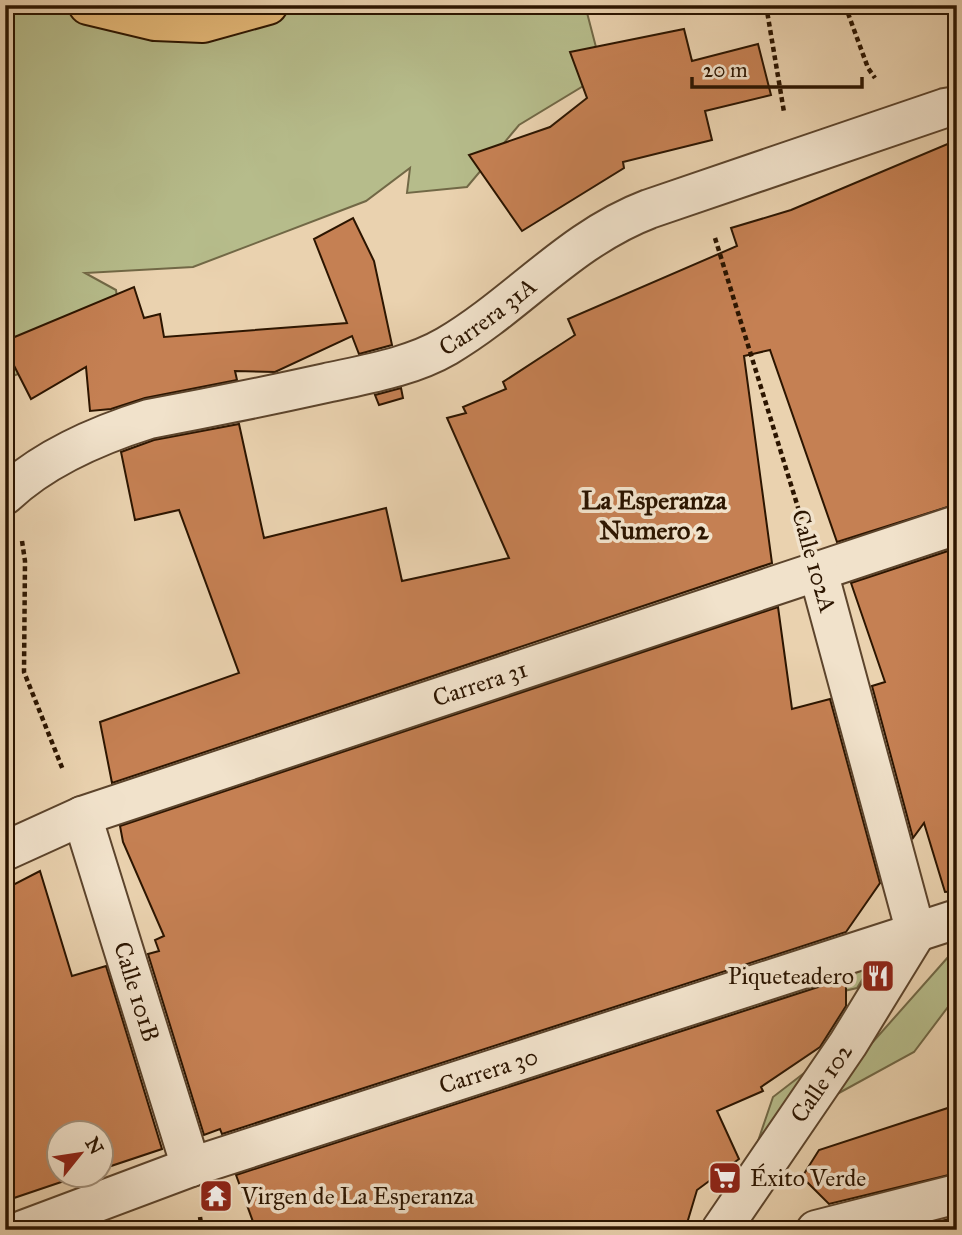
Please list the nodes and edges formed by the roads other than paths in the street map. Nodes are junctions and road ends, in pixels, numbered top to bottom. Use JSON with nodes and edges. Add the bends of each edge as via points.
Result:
{"nodes":[{"id":1,"x":89,"y":5,"type":"edge"},
{"id":2,"x":268,"y":5,"type":"edge"},
{"id":3,"x":957,"y":106,"type":"edge"},
{"id":4,"x":10,"y":490,"type":"edge"},
{"id":5,"x":957,"y":525,"type":"edge"},
{"id":6,"x":818,"y":571,"type":"junction"},
{"id":7,"x":82,"y":816,"type":"junction"},
{"id":8,"x":5,"y":851,"type":"edge"},
{"id":9,"x":957,"y":919,"type":"edge"},
{"id":10,"x":916,"y":933,"type":"junction"},
{"id":11,"x":191,"y":1167,"type":"junction"},
{"id":12,"x":957,"y":1194,"type":"edge"},
{"id":13,"x":23,"y":1230,"type":"edge"},
{"id":14,"x":722,"y":1230,"type":"edge"},
{"id":15,"x":816,"y":1230,"type":"edge"}],
"edges":[{"from":1,"to":2,"type":"main road","via":[[155,21],[203,23]]},
{"from":3,"to":4,"type":"street","name":"Carrera 31A","via":[[640,212],[599,232],[484,321],[424,357],[379,371],[149,419],[61,455]]},
{"from":5,"to":6,"type":"street","name":"Carrera 31"},
{"from":6,"to":7,"type":"street","name":"Carrera 31"},
{"from":6,"to":10,"type":"street","name":"Calle 102A"},
{"from":7,"to":8,"type":"street","name":"Carrera 31"},
{"from":7,"to":11,"type":"street","name":"Calle 101B"},
{"from":9,"to":10,"type":"street","name":"Carrera 30"},
{"from":10,"to":11,"type":"street","name":"Carrera 30"},
{"from":10,"to":14,"type":"street","name":"Calle 102","via":[[848,1044]]},
{"from":11,"to":13,"type":"street","name":"Carrera 30"},
{"from":12,"to":15,"type":"street"}]}
